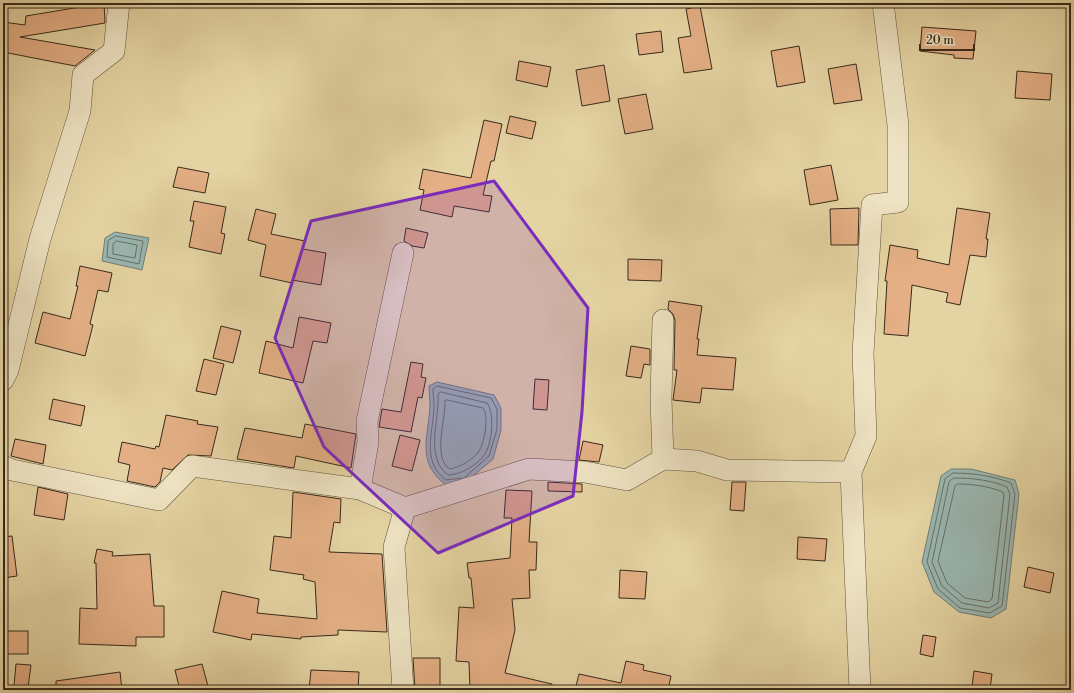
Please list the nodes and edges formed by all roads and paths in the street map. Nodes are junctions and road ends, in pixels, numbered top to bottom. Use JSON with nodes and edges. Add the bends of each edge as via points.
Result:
{"nodes":[{"id":1,"x":119,"y":3,"type":"edge"},
{"id":2,"x":883,"y":3,"type":"edge"},
{"id":3,"x":403,"y":253,"type":"dead end"},
{"id":4,"x":663,"y":320,"type":"dead end"},
{"id":5,"x":5,"y":372,"type":"edge"},
{"id":6,"x":663,"y":459,"type":"junction"},
{"id":7,"x":3,"y":466,"type":"edge"},
{"id":8,"x":851,"y":472,"type":"junction"},
{"id":9,"x":360,"y":489,"type":"junction"},
{"id":10,"x":405,"y":508,"type":"junction"},
{"id":11,"x":403,"y":690,"type":"edge"},
{"id":12,"x":860,"y":690,"type":"edge"}],
"edges":[{"from":1,"to":5,"type":"street","via":[[114,51],[83,75],[80,111],[40,239]]},
{"from":2,"to":8,"type":"street","via":[[898,125],[898,202],[872,205],[863,353],[866,436]]},
{"from":3,"to":9,"type":"street","via":[[367,421],[368,442]]},
{"from":4,"to":6,"type":"street"},
{"from":6,"to":8,"type":"street","via":[[697,461],[727,470]]},
{"from":6,"to":10,"type":"street","via":[[627,480],[585,472],[529,469]]},
{"from":7,"to":9,"type":"street","via":[[159,500],[192,466]]},
{"from":8,"to":12,"type":"street"},
{"from":9,"to":10,"type":"street"},
{"from":10,"to":11,"type":"street","via":[[394,547]]}]}
